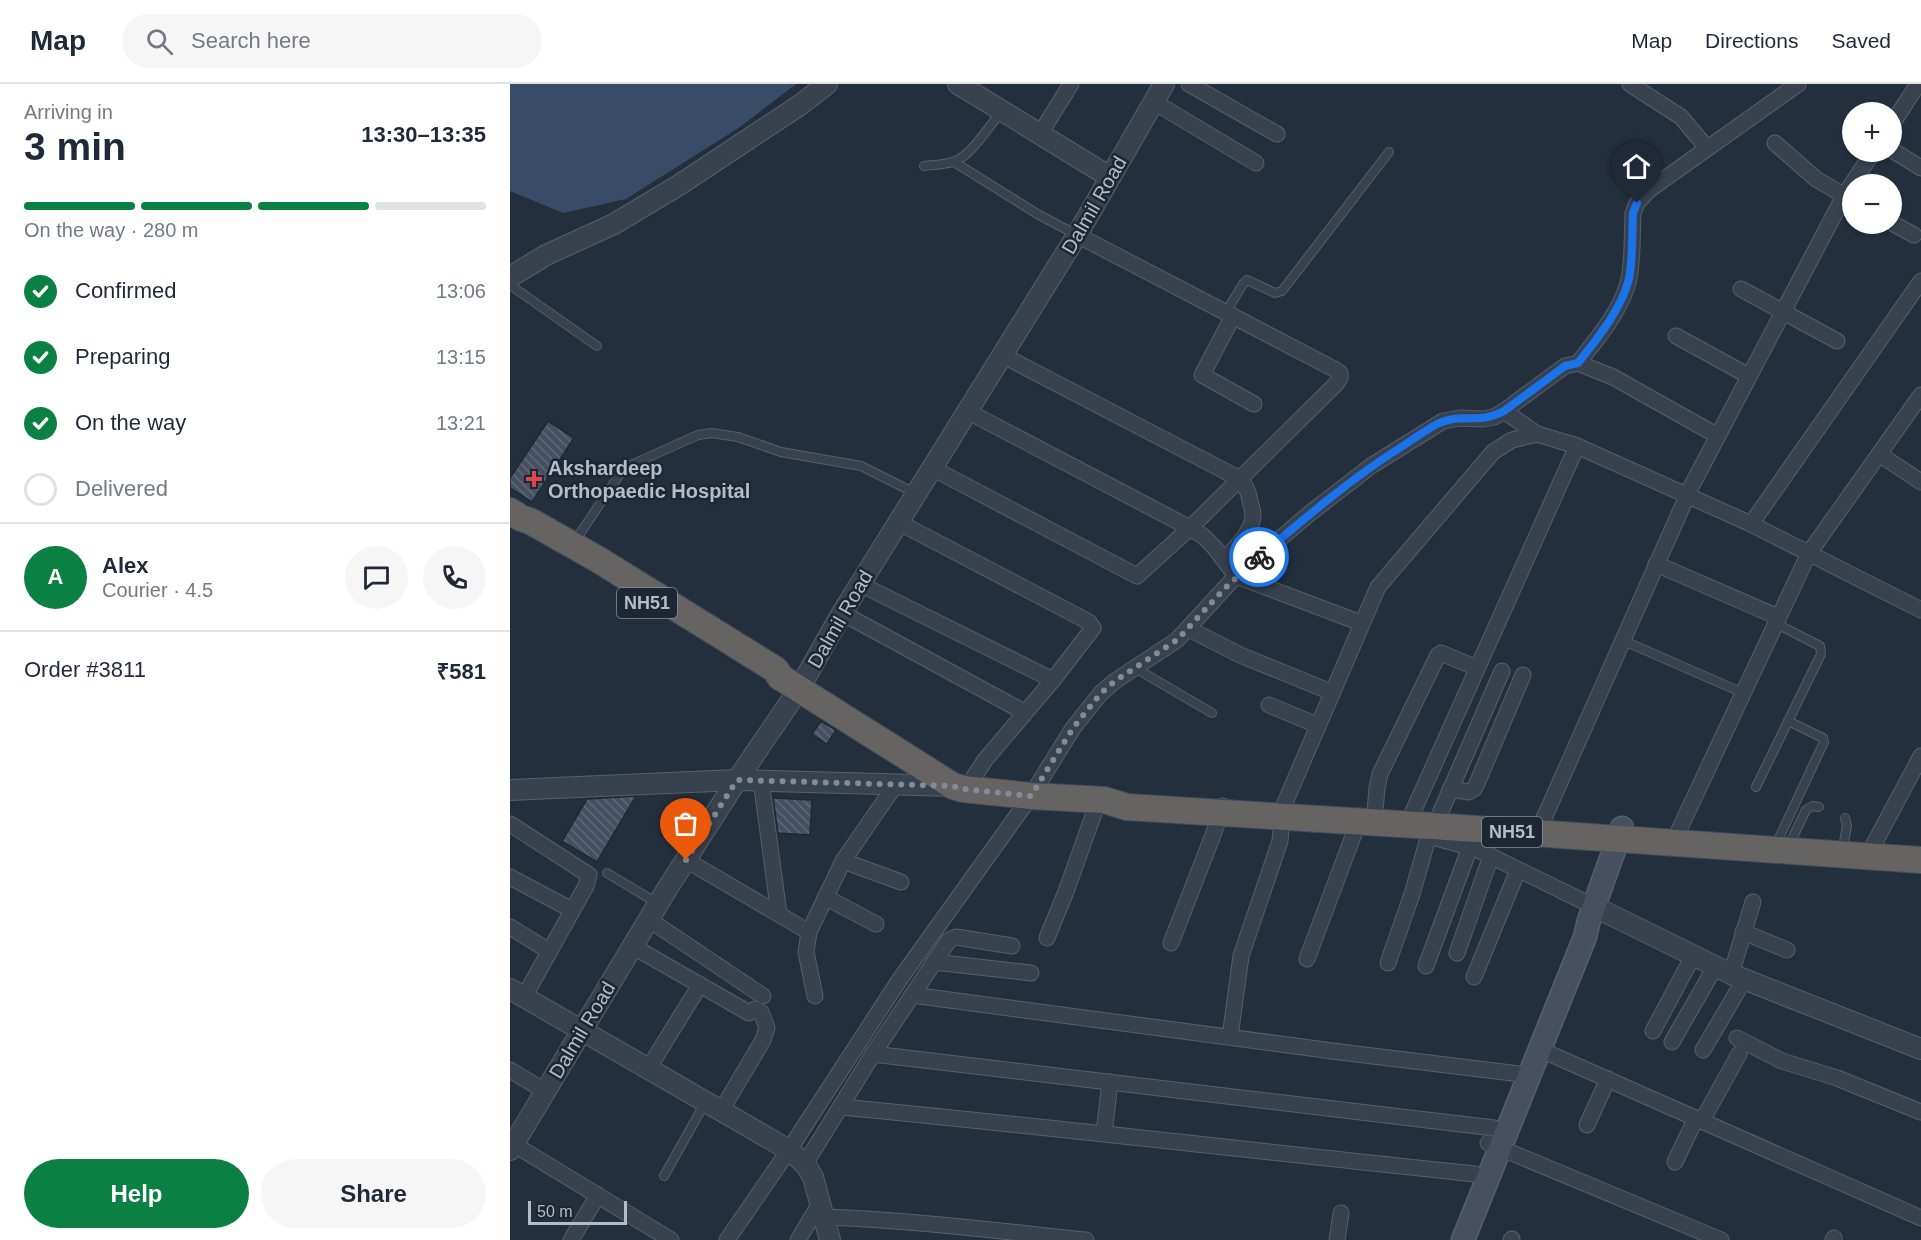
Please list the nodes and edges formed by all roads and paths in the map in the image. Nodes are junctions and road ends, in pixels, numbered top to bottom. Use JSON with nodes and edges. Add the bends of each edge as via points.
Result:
{"nodes":[{"id":1,"x":827,"y":84,"type":"edge"},
{"id":2,"x":1071,"y":84,"type":"edge"},
{"id":3,"x":1164,"y":84,"type":"edge"},
{"id":4,"x":1189,"y":84,"type":"edge"},
{"id":5,"x":1630,"y":84,"type":"edge"},
{"id":6,"x":1798,"y":84,"type":"edge"},
{"id":7,"x":968,"y":87,"type":"edge"},
{"id":8,"x":1918,"y":89,"type":"edge"},
{"id":9,"x":1154,"y":102,"type":"junction"},
{"id":10,"x":1002,"y":111,"type":"junction"},
{"id":11,"x":1902,"y":111,"type":"edge"},
{"id":12,"x":1040,"y":134,"type":"junction"},
{"id":13,"x":1277,"y":134,"type":"dead end"},
{"id":14,"x":1775,"y":143,"type":"dead end"},
{"id":15,"x":1707,"y":148,"type":"junction"},
{"id":16,"x":1389,"y":152,"type":"dead end"},
{"id":17,"x":1902,"y":156,"type":"edge"},
{"id":18,"x":954,"y":162,"type":"junction"},
{"id":19,"x":1256,"y":163,"type":"dead end"},
{"id":20,"x":924,"y":166,"type":"dead end"},
{"id":21,"x":1921,"y":168,"type":"edge"},
{"id":22,"x":1110,"y":177,"type":"junction"},
{"id":23,"x":1842,"y":194,"type":"edge"},
{"id":24,"x":1842,"y":208,"type":"edge"},
{"id":25,"x":1902,"y":228,"type":"edge"},
{"id":26,"x":1077,"y":235,"type":"junction"},
{"id":27,"x":1914,"y":235,"type":"dead end"},
{"id":28,"x":510,"y":277,"type":"edge"},
{"id":29,"x":1921,"y":281,"type":"edge"},
{"id":30,"x":510,"y":285,"type":"edge"},
{"id":31,"x":1741,"y":289,"type":"dead end"},
{"id":32,"x":1782,"y":312,"type":"junction"},
{"id":33,"x":1230,"y":314,"type":"junction"},
{"id":34,"x":1676,"y":336,"type":"dead end"},
{"id":35,"x":1837,"y":341,"type":"dead end"},
{"id":36,"x":597,"y":346,"type":"dead end"},
{"id":37,"x":1002,"y":355,"type":"junction"},
{"id":38,"x":1578,"y":363,"type":"junction"},
{"id":39,"x":1749,"y":376,"type":"junction"},
{"id":40,"x":1921,"y":395,"type":"edge"},
{"id":41,"x":1254,"y":404,"type":"dead end"},
{"id":42,"x":967,"y":411,"type":"junction"},
{"id":43,"x":1504,"y":411,"type":"junction"},
{"id":44,"x":1537,"y":434,"type":"junction"},
{"id":45,"x":1718,"y":436,"type":"junction"},
{"id":46,"x":1576,"y":446,"type":"junction"},
{"id":47,"x":1879,"y":454,"type":"junction"},
{"id":48,"x":932,"y":468,"type":"junction"},
{"id":49,"x":1240,"y":479,"type":"junction"},
{"id":50,"x":1921,"y":482,"type":"edge"},
{"id":51,"x":916,"y":494,"type":"junction"},
{"id":52,"x":1687,"y":495,"type":"junction"},
{"id":53,"x":515,"y":515,"type":"edge"},
{"id":54,"x":898,"y":522,"type":"junction"},
{"id":55,"x":1751,"y":524,"type":"junction"},
{"id":56,"x":1190,"y":528,"type":"junction"},
{"id":57,"x":572,"y":545,"type":"junction"},
{"id":58,"x":1809,"y":553,"type":"junction"},
{"id":59,"x":1224,"y":560,"type":"junction"},
{"id":60,"x":1656,"y":564,"type":"junction"},
{"id":61,"x":596,"y":565,"type":"junction"},
{"id":62,"x":1236,"y":576,"type":"junction"},
{"id":63,"x":860,"y":584,"type":"junction"},
{"id":64,"x":1921,"y":610,"type":"edge"},
{"id":65,"x":842,"y":613,"type":"junction"},
{"id":66,"x":1777,"y":620,"type":"junction"},
{"id":67,"x":1361,"y":623,"type":"junction"},
{"id":68,"x":1189,"y":629,"type":"junction"},
{"id":69,"x":1622,"y":640,"type":"junction"},
{"id":70,"x":1135,"y":668,"type":"junction"},
{"id":71,"x":1477,"y":668,"type":"junction"},
{"id":72,"x":1502,"y":671,"type":"dead end"},
{"id":73,"x":1523,"y":675,"type":"dead end"},
{"id":74,"x":1053,"y":680,"type":"junction"},
{"id":75,"x":790,"y":683,"type":"junction"},
{"id":76,"x":1332,"y":692,"type":"junction"},
{"id":77,"x":1743,"y":693,"type":"junction"},
{"id":78,"x":1269,"y":705,"type":"dead end"},
{"id":79,"x":1024,"y":712,"type":"junction"},
{"id":80,"x":1212,"y":713,"type":"dead end"},
{"id":81,"x":1788,"y":721,"type":"junction"},
{"id":82,"x":1317,"y":725,"type":"junction"},
{"id":83,"x":1921,"y":756,"type":"edge"},
{"id":84,"x":737,"y":780,"type":"junction"},
{"id":85,"x":761,"y":780,"type":"junction"},
{"id":86,"x":896,"y":784,"type":"junction"},
{"id":87,"x":960,"y":787,"type":"junction"},
{"id":88,"x":1756,"y":787,"type":"dead end"},
{"id":89,"x":1450,"y":789,"type":"junction"},
{"id":90,"x":510,"y":790,"type":"edge"},
{"id":91,"x":1031,"y":796,"type":"junction"},
{"id":92,"x":1101,"y":800,"type":"junction"},
{"id":93,"x":1222,"y":807,"type":"junction"},
{"id":94,"x":1819,"y":807,"type":"dead end"},
{"id":95,"x":1283,"y":811,"type":"junction"},
{"id":96,"x":1367,"y":817,"type":"junction"},
{"id":97,"x":1429,"y":822,"type":"junction"},
{"id":98,"x":510,"y":824,"type":"edge"},
{"id":99,"x":1539,"y":829,"type":"junction"},
{"id":100,"x":1679,"y":830,"type":"junction"},
{"id":101,"x":1620,"y":834,"type":"junction"},
{"id":102,"x":1786,"y":837,"type":"junction"},
{"id":103,"x":1874,"y":844,"type":"junction"},
{"id":104,"x":1470,"y":847,"type":"junction"},
{"id":105,"x":1921,"y":849,"type":"edge"},
{"id":106,"x":1491,"y":856,"type":"junction"},
{"id":107,"x":686,"y":860,"type":"junction"},
{"id":108,"x":1921,"y":860,"type":"edge"},
{"id":109,"x":843,"y":861,"type":"junction"},
{"id":110,"x":1518,"y":870,"type":"junction"},
{"id":111,"x":607,"y":873,"type":"dead end"},
{"id":112,"x":510,"y":877,"type":"edge"},
{"id":113,"x":901,"y":882,"type":"dead end"},
{"id":114,"x":825,"y":897,"type":"junction"},
{"id":115,"x":1753,"y":902,"type":"dead end"},
{"id":116,"x":572,"y":910,"type":"junction"},
{"id":117,"x":653,"y":912,"type":"junction"},
{"id":118,"x":1592,"y":913,"type":"junction"},
{"id":119,"x":779,"y":914,"type":"junction"},
{"id":120,"x":876,"y":924,"type":"dead end"},
{"id":121,"x":510,"y":927,"type":"edge"},
{"id":122,"x":809,"y":932,"type":"junction"},
{"id":123,"x":1743,"y":932,"type":"junction"},
{"id":124,"x":1047,"y":938,"type":"dead end"},
{"id":125,"x":1171,"y":943,"type":"dead end"},
{"id":126,"x":632,"y":946,"type":"junction"},
{"id":127,"x":1012,"y":946,"type":"dead end"},
{"id":128,"x":1787,"y":950,"type":"dead end"},
{"id":129,"x":549,"y":951,"type":"junction"},
{"id":130,"x":1457,"y":953,"type":"dead end"},
{"id":131,"x":1693,"y":956,"type":"junction"},
{"id":132,"x":1307,"y":959,"type":"dead end"},
{"id":133,"x":934,"y":962,"type":"junction"},
{"id":134,"x":1388,"y":963,"type":"dead end"},
{"id":135,"x":1426,"y":966,"type":"dead end"},
{"id":136,"x":1031,"y":973,"type":"dead end"},
{"id":137,"x":1730,"y":974,"type":"junction"},
{"id":138,"x":1474,"y":977,"type":"dead end"},
{"id":139,"x":700,"y":985,"type":"junction"},
{"id":140,"x":517,"y":993,"type":"edge"},
{"id":141,"x":912,"y":995,"type":"junction"},
{"id":142,"x":815,"y":996,"type":"dead end"},
{"id":143,"x":756,"y":1006,"type":"junction"},
{"id":144,"x":1653,"y":1030,"type":"dead end"},
{"id":145,"x":581,"y":1031,"type":"junction"},
{"id":146,"x":1230,"y":1037,"type":"junction"},
{"id":147,"x":1737,"y":1038,"type":"dead end"},
{"id":148,"x":1672,"y":1042,"type":"dead end"},
{"id":149,"x":1539,"y":1049,"type":"junction"},
{"id":150,"x":1921,"y":1049,"type":"edge"},
{"id":151,"x":1703,"y":1050,"type":"dead end"},
{"id":152,"x":873,"y":1054,"type":"junction"},
{"id":153,"x":1739,"y":1054,"type":"dead end"},
{"id":154,"x":648,"y":1069,"type":"junction"},
{"id":155,"x":510,"y":1070,"type":"edge"},
{"id":156,"x":1523,"y":1075,"type":"junction"},
{"id":157,"x":1608,"y":1079,"type":"junction"},
{"id":158,"x":1110,"y":1082,"type":"junction"},
{"id":159,"x":545,"y":1091,"type":"junction"},
{"id":160,"x":713,"y":1106,"type":"junction"},
{"id":161,"x":840,"y":1107,"type":"junction"},
{"id":162,"x":1921,"y":1112,"type":"edge"},
{"id":163,"x":1699,"y":1119,"type":"junction"},
{"id":164,"x":1587,"y":1125,"type":"dead end"},
{"id":165,"x":1104,"y":1133,"type":"junction"},
{"id":166,"x":1494,"y":1140,"type":"junction"},
{"id":167,"x":511,"y":1145,"type":"edge"},
{"id":168,"x":789,"y":1150,"type":"junction"},
{"id":169,"x":1675,"y":1162,"type":"dead end"},
{"id":170,"x":805,"y":1164,"type":"junction"},
{"id":171,"x":1475,"y":1173,"type":"junction"},
{"id":172,"x":664,"y":1176,"type":"dead end"},
{"id":173,"x":598,"y":1196,"type":"junction"},
{"id":174,"x":822,"y":1210,"type":"junction"},
{"id":175,"x":1341,"y":1213,"type":"dead end"},
{"id":176,"x":1921,"y":1218,"type":"edge"},
{"id":177,"x":571,"y":1240,"type":"edge"},
{"id":178,"x":671,"y":1240,"type":"edge"},
{"id":179,"x":727,"y":1240,"type":"edge"},
{"id":180,"x":798,"y":1240,"type":"edge"},
{"id":181,"x":830,"y":1240,"type":"edge"},
{"id":182,"x":1086,"y":1240,"type":"edge"},
{"id":183,"x":1337,"y":1240,"type":"edge"},
{"id":184,"x":1448,"y":1240,"type":"edge"},
{"id":185,"x":1463,"y":1240,"type":"edge"},
{"id":186,"x":1721,"y":1240,"type":"edge"}],
"edges":[{"from":1,"to":28,"type":"street","via":[[679,185],[614,224],[546,255]]},
{"from":2,"to":12,"type":"street"},
{"from":3,"to":9,"type":"street","name":"Dalmil Road"},
{"from":4,"to":13,"type":"street"},
{"from":5,"to":15,"type":"street","via":[[1681,117]]},
{"from":6,"to":15,"type":"street"},
{"from":7,"to":10,"type":"street"},
{"from":8,"to":11,"type":"street"},
{"from":9,"to":19,"type":"street"},
{"from":9,"to":22,"type":"street","name":"Dalmil Road"},
{"from":10,"to":12,"type":"street"},
{"from":10,"to":18,"type":"lane","via":[[970,150]]},
{"from":12,"to":22,"type":"street"},
{"from":14,"to":23,"type":"street","via":[[1816,179]]},
{"from":15,"to":38,"type":"street","via":[[1637,203],[1625,291]]},
{"from":16,"to":33,"type":"lane","via":[[1280,293],[1247,280]]},
{"from":17,"to":21,"type":"street"},
{"from":18,"to":20,"type":"lane"},
{"from":18,"to":26,"type":"lane"},
{"from":22,"to":26,"type":"street","name":"Dalmil Road"},
{"from":24,"to":32,"type":"street"},
{"from":25,"to":27,"type":"street"},
{"from":26,"to":33,"type":"street"},
{"from":26,"to":37,"type":"street","name":"Dalmil Road"},
{"from":29,"to":55,"type":"street"},
{"from":30,"to":36,"type":"lane"},
{"from":31,"to":32,"type":"street"},
{"from":32,"to":35,"type":"street"},
{"from":32,"to":39,"type":"street"},
{"from":33,"to":41,"type":"street","via":[[1202,375]]},
{"from":33,"to":49,"type":"street","via":[[1340,373],[1336,384]]},
{"from":34,"to":39,"type":"street"},
{"from":37,"to":42,"type":"street","name":"Dalmil Road"},
{"from":37,"to":49,"type":"street"},
{"from":38,"to":43,"type":"street","via":[[1565,366]]},
{"from":38,"to":45,"type":"street","via":[[1613,377]]},
{"from":39,"to":45,"type":"street"},
{"from":40,"to":47,"type":"street"},
{"from":42,"to":48,"type":"street","name":"Dalmil Road"},
{"from":42,"to":56,"type":"street"},
{"from":43,"to":44,"type":"street"},
{"from":43,"to":62,"type":"street","via":[[1494,417],[1453,419],[1434,425],[1371,466]]},
{"from":44,"to":46,"type":"street"},
{"from":44,"to":67,"type":"street","via":[[1512,440],[1492,452],[1378,587]]},
{"from":45,"to":52,"type":"street"},
{"from":46,"to":52,"type":"street"},
{"from":46,"to":71,"type":"street"},
{"from":47,"to":50,"type":"street"},
{"from":47,"to":58,"type":"street"},
{"from":48,"to":51,"type":"street","name":"Dalmil Road"},
{"from":48,"to":56,"type":"street","via":[[1137,576]]},
{"from":49,"to":56,"type":"street"},
{"from":49,"to":59,"type":"street","via":[[1249,493],[1253,515],[1240,543]]},
{"from":51,"to":54,"type":"street","name":"Dalmil Road"},
{"from":51,"to":57,"type":"lane","via":[[861,466],[791,455],[738,437],[698,435],[631,465],[620,474]]},
{"from":52,"to":55,"type":"street"},
{"from":52,"to":60,"type":"street"},
{"from":53,"to":57,"type":"highway","number":"NH51"},
{"from":53,"to":61,"type":"highway","number":"NH51","via":[[525,526]]},
{"from":54,"to":63,"type":"street","name":"Dalmil Road"},
{"from":54,"to":74,"type":"street","via":[[1092,625]]},
{"from":55,"to":58,"type":"street"},
{"from":56,"to":59,"type":"street","via":[[1203,536]]},
{"from":57,"to":61,"type":"highway","number":"NH51"},
{"from":58,"to":64,"type":"street"},
{"from":58,"to":66,"type":"street"},
{"from":59,"to":62,"type":"street"},
{"from":60,"to":66,"type":"street"},
{"from":60,"to":69,"type":"street"},
{"from":61,"to":75,"type":"highway","number":"NH51","via":[[729,647],[776,670]]},
{"from":62,"to":67,"type":"street"},
{"from":62,"to":68,"type":"street"},
{"from":63,"to":65,"type":"street","name":"Dalmil Road"},
{"from":63,"to":74,"type":"street"},
{"from":65,"to":75,"type":"street","name":"Dalmil Road"},
{"from":65,"to":79,"type":"street"},
{"from":66,"to":77,"type":"street"},
{"from":66,"to":81,"type":"lane","via":[[1821,650]]},
{"from":67,"to":76,"type":"street"},
{"from":68,"to":70,"type":"street"},
{"from":68,"to":76,"type":"street","via":[[1240,655]]},
{"from":69,"to":77,"type":"lane"},
{"from":69,"to":99,"type":"street"},
{"from":70,"to":80,"type":"lane"},
{"from":70,"to":91,"type":"street","via":[[1089,706]]},
{"from":71,"to":96,"type":"street","via":[[1438,655],[1380,774]]},
{"from":71,"to":97,"type":"street"},
{"from":72,"to":89,"type":"street"},
{"from":73,"to":89,"type":"street","via":[[1475,788],[1470,792]]},
{"from":74,"to":79,"type":"street"},
{"from":75,"to":84,"type":"street","name":"Dalmil Road"},
{"from":75,"to":87,"type":"highway","number":"NH51"},
{"from":76,"to":82,"type":"street"},
{"from":77,"to":100,"type":"street"},
{"from":78,"to":82,"type":"street"},
{"from":79,"to":87,"type":"street"},
{"from":81,"to":88,"type":"lane"},
{"from":81,"to":102,"type":"lane","via":[[1824,742]]},
{"from":82,"to":95,"type":"street"},
{"from":83,"to":103,"type":"street"},
{"from":84,"to":85,"type":"street"},
{"from":84,"to":90,"type":"street"},
{"from":84,"to":107,"type":"street","name":"Dalmil Road"},
{"from":85,"to":86,"type":"street"},
{"from":85,"to":119,"type":"street"},
{"from":86,"to":87,"type":"street"},
{"from":86,"to":109,"type":"street"},
{"from":87,"to":91,"type":"highway","number":"NH51"},
{"from":89,"to":97,"type":"street"},
{"from":91,"to":92,"type":"highway","number":"NH51"},
{"from":91,"to":168,"type":"street","via":[[900,979]]},
{"from":92,"to":93,"type":"highway","number":"NH51","via":[[1127,807]]},
{"from":92,"to":124,"type":"street"},
{"from":93,"to":95,"type":"highway","number":"NH51"},
{"from":93,"to":125,"type":"street"},
{"from":94,"to":102,"type":"lane","via":[[1806,810]]},
{"from":95,"to":96,"type":"highway","number":"NH51"},
{"from":95,"to":146,"type":"street","via":[[1280,841],[1241,956]]},
{"from":96,"to":97,"type":"highway","number":"NH51"},
{"from":96,"to":132,"type":"street"},
{"from":97,"to":99,"type":"highway","number":"NH51"},
{"from":97,"to":104,"type":"street"},
{"from":97,"to":134,"type":"street","via":[[1412,894]]},
{"from":98,"to":116,"type":"street","via":[[589,875]]},
{"from":99,"to":101,"type":"highway","number":"NH51"},
{"from":100,"to":101,"type":"highway","number":"NH51"},
{"from":100,"to":102,"type":"highway","number":"NH51"},
{"from":101,"to":108,"type":"highway","number":"NH51"},
{"from":101,"to":118,"type":"main road"},
{"from":102,"to":103,"type":"highway","number":"NH51","via":[[1844,830]]},
{"from":103,"to":105,"type":"highway","number":"NH51"},
{"from":104,"to":106,"type":"street"},
{"from":104,"to":135,"type":"street"},
{"from":106,"to":110,"type":"street"},
{"from":106,"to":130,"type":"street"},
{"from":107,"to":117,"type":"street","name":"Dalmil Road"},
{"from":107,"to":119,"type":"street"},
{"from":109,"to":113,"type":"street"},
{"from":109,"to":114,"type":"street"},
{"from":110,"to":118,"type":"street"},
{"from":110,"to":138,"type":"street"},
{"from":111,"to":117,"type":"lane"},
{"from":112,"to":116,"type":"street"},
{"from":114,"to":120,"type":"street"},
{"from":114,"to":122,"type":"street"},
{"from":115,"to":123,"type":"street"},
{"from":116,"to":129,"type":"street"},
{"from":117,"to":126,"type":"street","name":"Dalmil Road"},
{"from":117,"to":143,"type":"street"},
{"from":118,"to":131,"type":"street"},
{"from":118,"to":149,"type":"main road"},
{"from":118,"to":156,"type":"main road","via":[[1575,941]]},
{"from":119,"to":122,"type":"street"},
{"from":121,"to":129,"type":"street"},
{"from":122,"to":142,"type":"street","via":[[806,952]]},
{"from":123,"to":128,"type":"street"},
{"from":123,"to":137,"type":"street"},
{"from":126,"to":139,"type":"street"},
{"from":126,"to":145,"type":"street","name":"Dalmil Road"},
{"from":127,"to":133,"type":"street","via":[[956,937],[949,940]]},
{"from":129,"to":140,"type":"street"},
{"from":131,"to":137,"type":"street"},
{"from":131,"to":144,"type":"street"},
{"from":133,"to":136,"type":"street"},
{"from":133,"to":141,"type":"street"},
{"from":137,"to":148,"type":"street"},
{"from":137,"to":150,"type":"street"},
{"from":137,"to":151,"type":"street"},
{"from":139,"to":143,"type":"street"},
{"from":139,"to":154,"type":"street"},
{"from":140,"to":145,"type":"street"},
{"from":141,"to":146,"type":"street"},
{"from":141,"to":152,"type":"street"},
{"from":143,"to":160,"type":"street","via":[[767,1028],[763,1040]]},
{"from":145,"to":154,"type":"street"},
{"from":145,"to":159,"type":"street","name":"Dalmil Road"},
{"from":146,"to":156,"type":"street"},
{"from":147,"to":162,"type":"street","via":[[1782,1061]]},
{"from":149,"to":156,"type":"main road"},
{"from":149,"to":157,"type":"street"},
{"from":152,"to":158,"type":"street"},
{"from":152,"to":161,"type":"street"},
{"from":153,"to":163,"type":"street"},
{"from":154,"to":160,"type":"street"},
{"from":155,"to":159,"type":"street"},
{"from":156,"to":166,"type":"main road"},
{"from":157,"to":163,"type":"street"},
{"from":157,"to":164,"type":"street"},
{"from":158,"to":165,"type":"street"},
{"from":158,"to":166,"type":"street"},
{"from":159,"to":167,"type":"street","name":"Dalmil Road"},
{"from":160,"to":168,"type":"street"},
{"from":160,"to":172,"type":"lane"},
{"from":161,"to":165,"type":"street"},
{"from":161,"to":170,"type":"street"},
{"from":163,"to":169,"type":"street"},
{"from":163,"to":176,"type":"street"},
{"from":165,"to":171,"type":"street"},
{"from":166,"to":171,"type":"main road"},
{"from":166,"to":185,"type":"main road"},
{"from":166,"to":186,"type":"street"},
{"from":167,"to":173,"type":"street"},
{"from":168,"to":170,"type":"street"},
{"from":168,"to":179,"type":"street"},
{"from":170,"to":174,"type":"street"},
{"from":171,"to":184,"type":"main road"},
{"from":173,"to":177,"type":"street"},
{"from":173,"to":178,"type":"street"},
{"from":174,"to":180,"type":"street"},
{"from":174,"to":181,"type":"street"},
{"from":174,"to":182,"type":"street"},
{"from":175,"to":183,"type":"street"}]}
